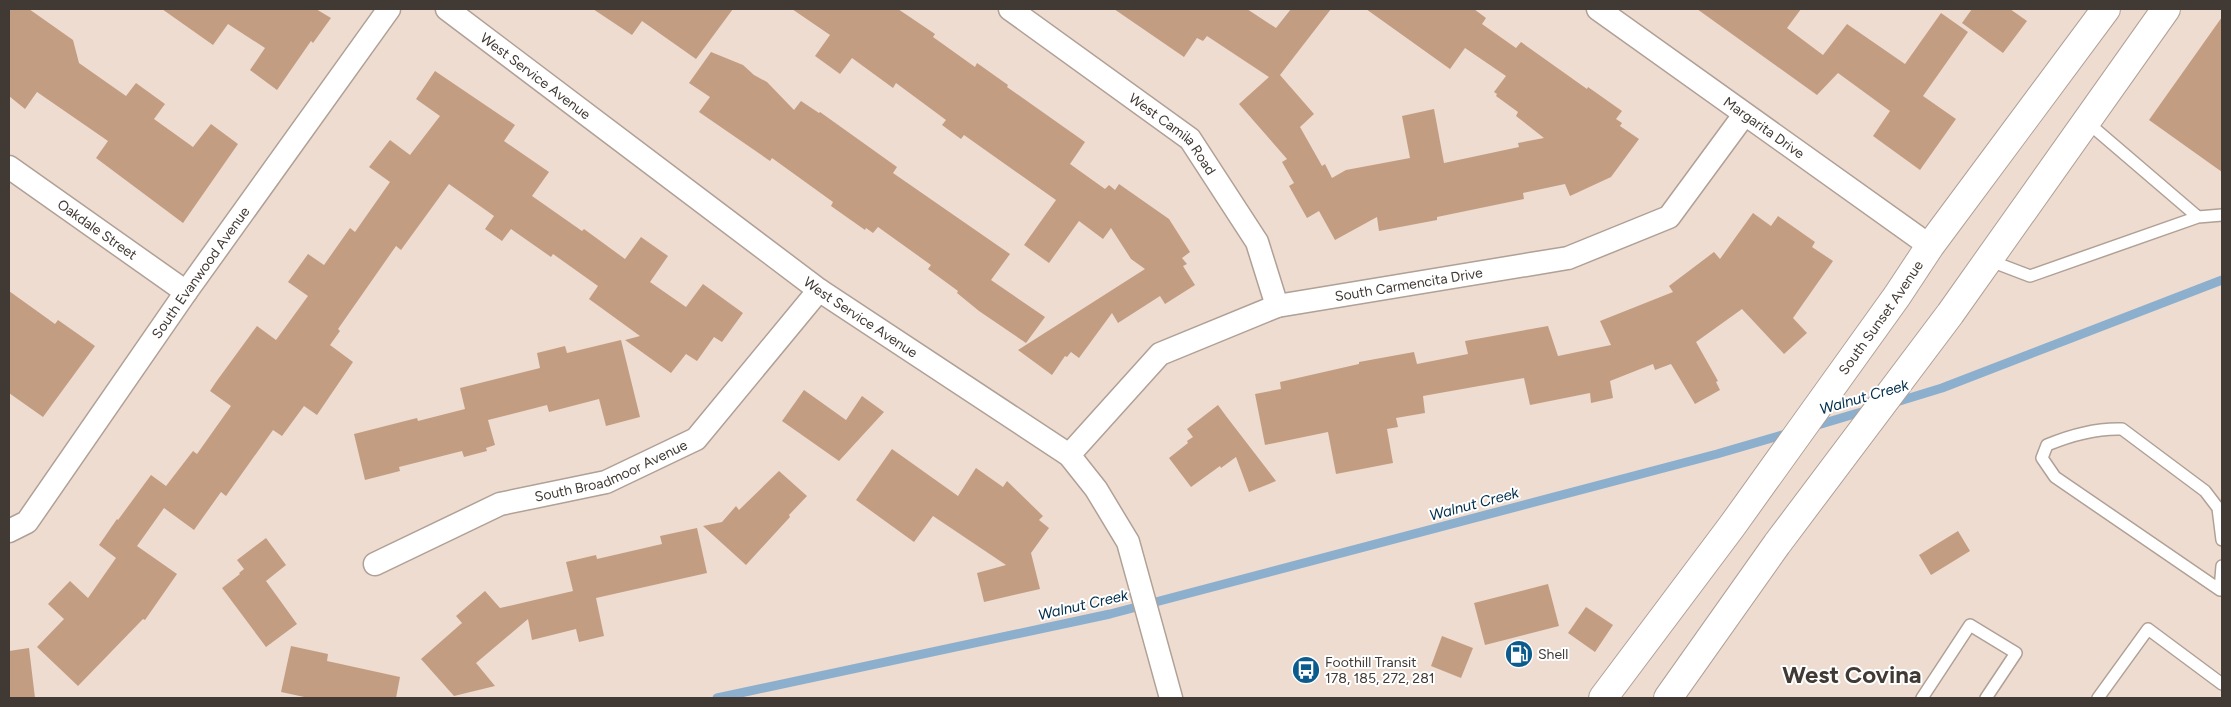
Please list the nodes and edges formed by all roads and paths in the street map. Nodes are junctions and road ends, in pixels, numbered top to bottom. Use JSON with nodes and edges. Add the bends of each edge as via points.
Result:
{"nodes":[{"id":1,"x":389,"y":9,"type":"edge"},
{"id":2,"x":447,"y":9,"type":"edge"},
{"id":3,"x":1010,"y":9,"type":"edge"},
{"id":4,"x":1598,"y":9,"type":"edge"},
{"id":5,"x":2106,"y":9,"type":"edge"},
{"id":6,"x":2166,"y":9,"type":"edge"},
{"id":7,"x":1744,"y":115,"type":"junction"},
{"id":8,"x":2087,"y":122,"type":"junction"},
{"id":9,"x":9,"y":167,"type":"edge"},
{"id":10,"x":2222,"y":215,"type":"edge"},
{"id":11,"x":2198,"y":217,"type":"junction"},
{"id":12,"x":1930,"y":246,"type":"junction"},
{"id":13,"x":1988,"y":260,"type":"junction"},
{"id":14,"x":818,"y":290,"type":"junction"},
{"id":15,"x":186,"y":292,"type":"junction"},
{"id":16,"x":1277,"y":306,"type":"junction"},
{"id":17,"x":1069,"y":455,"type":"junction"},
{"id":18,"x":9,"y":531,"type":"edge"},
{"id":19,"x":2222,"y":540,"type":"edge"},
{"id":20,"x":375,"y":564,"type":"dead end"},
{"id":21,"x":2222,"y":566,"type":"edge"},
{"id":22,"x":2222,"y":590,"type":"edge"},
{"id":23,"x":2222,"y":684,"type":"edge"},
{"id":24,"x":2101,"y":697,"type":"edge"},
{"id":25,"x":1171,"y":698,"type":"edge"},
{"id":26,"x":1604,"y":698,"type":"edge"},
{"id":27,"x":1668,"y":698,"type":"edge"},
{"id":28,"x":1922,"y":698,"type":"edge"},
{"id":29,"x":1986,"y":698,"type":"edge"}],
"edges":[{"from":1,"to":15,"type":"street","name":"South Evanwood Avenue"},
{"from":2,"to":14,"type":"street","name":"West Service Avenue"},
{"from":3,"to":16,"type":"street","name":"West Camila Road","via":[[1190,139],[1257,242]]},
{"from":4,"to":7,"type":"street","name":"Margarita Drive"},
{"from":5,"to":12,"type":"main road","name":"South Sunset Avenue"},
{"from":6,"to":8,"type":"main road"},
{"from":7,"to":12,"type":"street","name":"Margarita Drive"},
{"from":7,"to":16,"type":"street","name":"South Carmencita Drive","via":[[1669,217],[1623,236],[1568,258]]},
{"from":8,"to":11,"type":"lane"},
{"from":8,"to":13,"type":"main road"},
{"from":9,"to":15,"type":"street","name":"Oakdale Street"},
{"from":10,"to":11,"type":"lane"},
{"from":11,"to":13,"type":"lane","via":[[2030,276]]},
{"from":12,"to":26,"type":"main road","name":"South Sunset Avenue","via":[[1732,526]]},
{"from":13,"to":27,"type":"main road","via":[[1777,544]]},
{"from":14,"to":17,"type":"street","name":"West Service Avenue"},
{"from":14,"to":20,"type":"street","name":"South Broadmoor Avenue","via":[[696,439],[606,482],[500,504]]},
{"from":15,"to":18,"type":"street","name":"South Evanwood Avenue","via":[[28,522]]},
{"from":16,"to":17,"type":"street","name":"South Carmencita Drive","via":[[1160,354]]},
{"from":17,"to":25,"type":"street","name":"West Service Avenue","via":[[1096,489],[1128,542]]},
{"from":19,"to":22,"type":"lane","via":[[2218,508],[2205,491],[2122,429],[2107,428],[2070,436],[2048,445],[2042,458],[2055,477]]},
{"from":21,"to":22,"type":"lane"},
{"from":23,"to":24,"type":"lane","via":[[2148,629]]},
{"from":28,"to":29,"type":"lane","via":[[1970,625],[2016,653]]}]}
